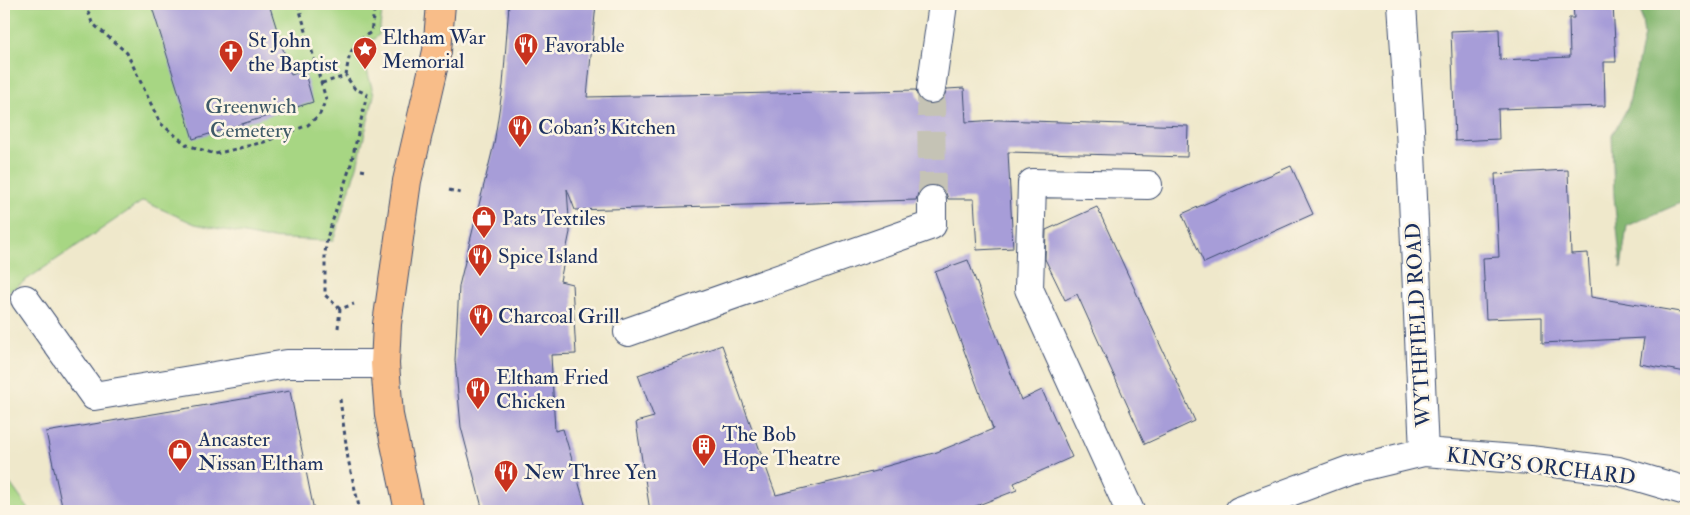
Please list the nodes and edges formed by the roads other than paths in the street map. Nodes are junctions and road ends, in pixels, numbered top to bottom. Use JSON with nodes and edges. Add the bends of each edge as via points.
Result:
{"nodes":[{"id":1,"x":441,"y":4,"type":"edge"},
{"id":2,"x":943,"y":4,"type":"edge"},
{"id":3,"x":1402,"y":4,"type":"edge"},
{"id":4,"x":931,"y":89,"type":"tunnel mouth"},
{"id":5,"x":1148,"y":185,"type":"dead end"},
{"id":6,"x":932,"y":200,"type":"tunnel mouth"},
{"id":7,"x":25,"y":299,"type":"dead end"},
{"id":8,"x":628,"y":332,"type":"dead end"},
{"id":9,"x":385,"y":364,"type":"junction"},
{"id":10,"x":1424,"y":452,"type":"junction"},
{"id":11,"x":1686,"y":490,"type":"edge"},
{"id":12,"x":409,"y":511,"type":"edge"},
{"id":13,"x":1130,"y":511,"type":"edge"},
{"id":14,"x":1239,"y":511,"type":"edge"}],
"edges":[{"from":1,"to":9,"type":"main road","via":[[436,51],[407,181],[386,324]]},
{"from":2,"to":4,"type":"street"},
{"from":3,"to":10,"type":"street","name":"WYTHFIELD ROAD"},
{"from":5,"to":13,"type":"street","via":[[1032,183],[1029,289]]},
{"from":6,"to":8,"type":"street","via":[[932,225]]},
{"from":7,"to":9,"type":"street","via":[[94,396],[287,364]]},
{"from":9,"to":12,"type":"main road","via":[[389,415]]},
{"from":10,"to":11,"type":"street","name":"KING'S ORCHARD","via":[[1618,471]]},
{"from":10,"to":14,"type":"street","name":"WYTHFIELD ROAD","via":[[1349,470]]}]}
